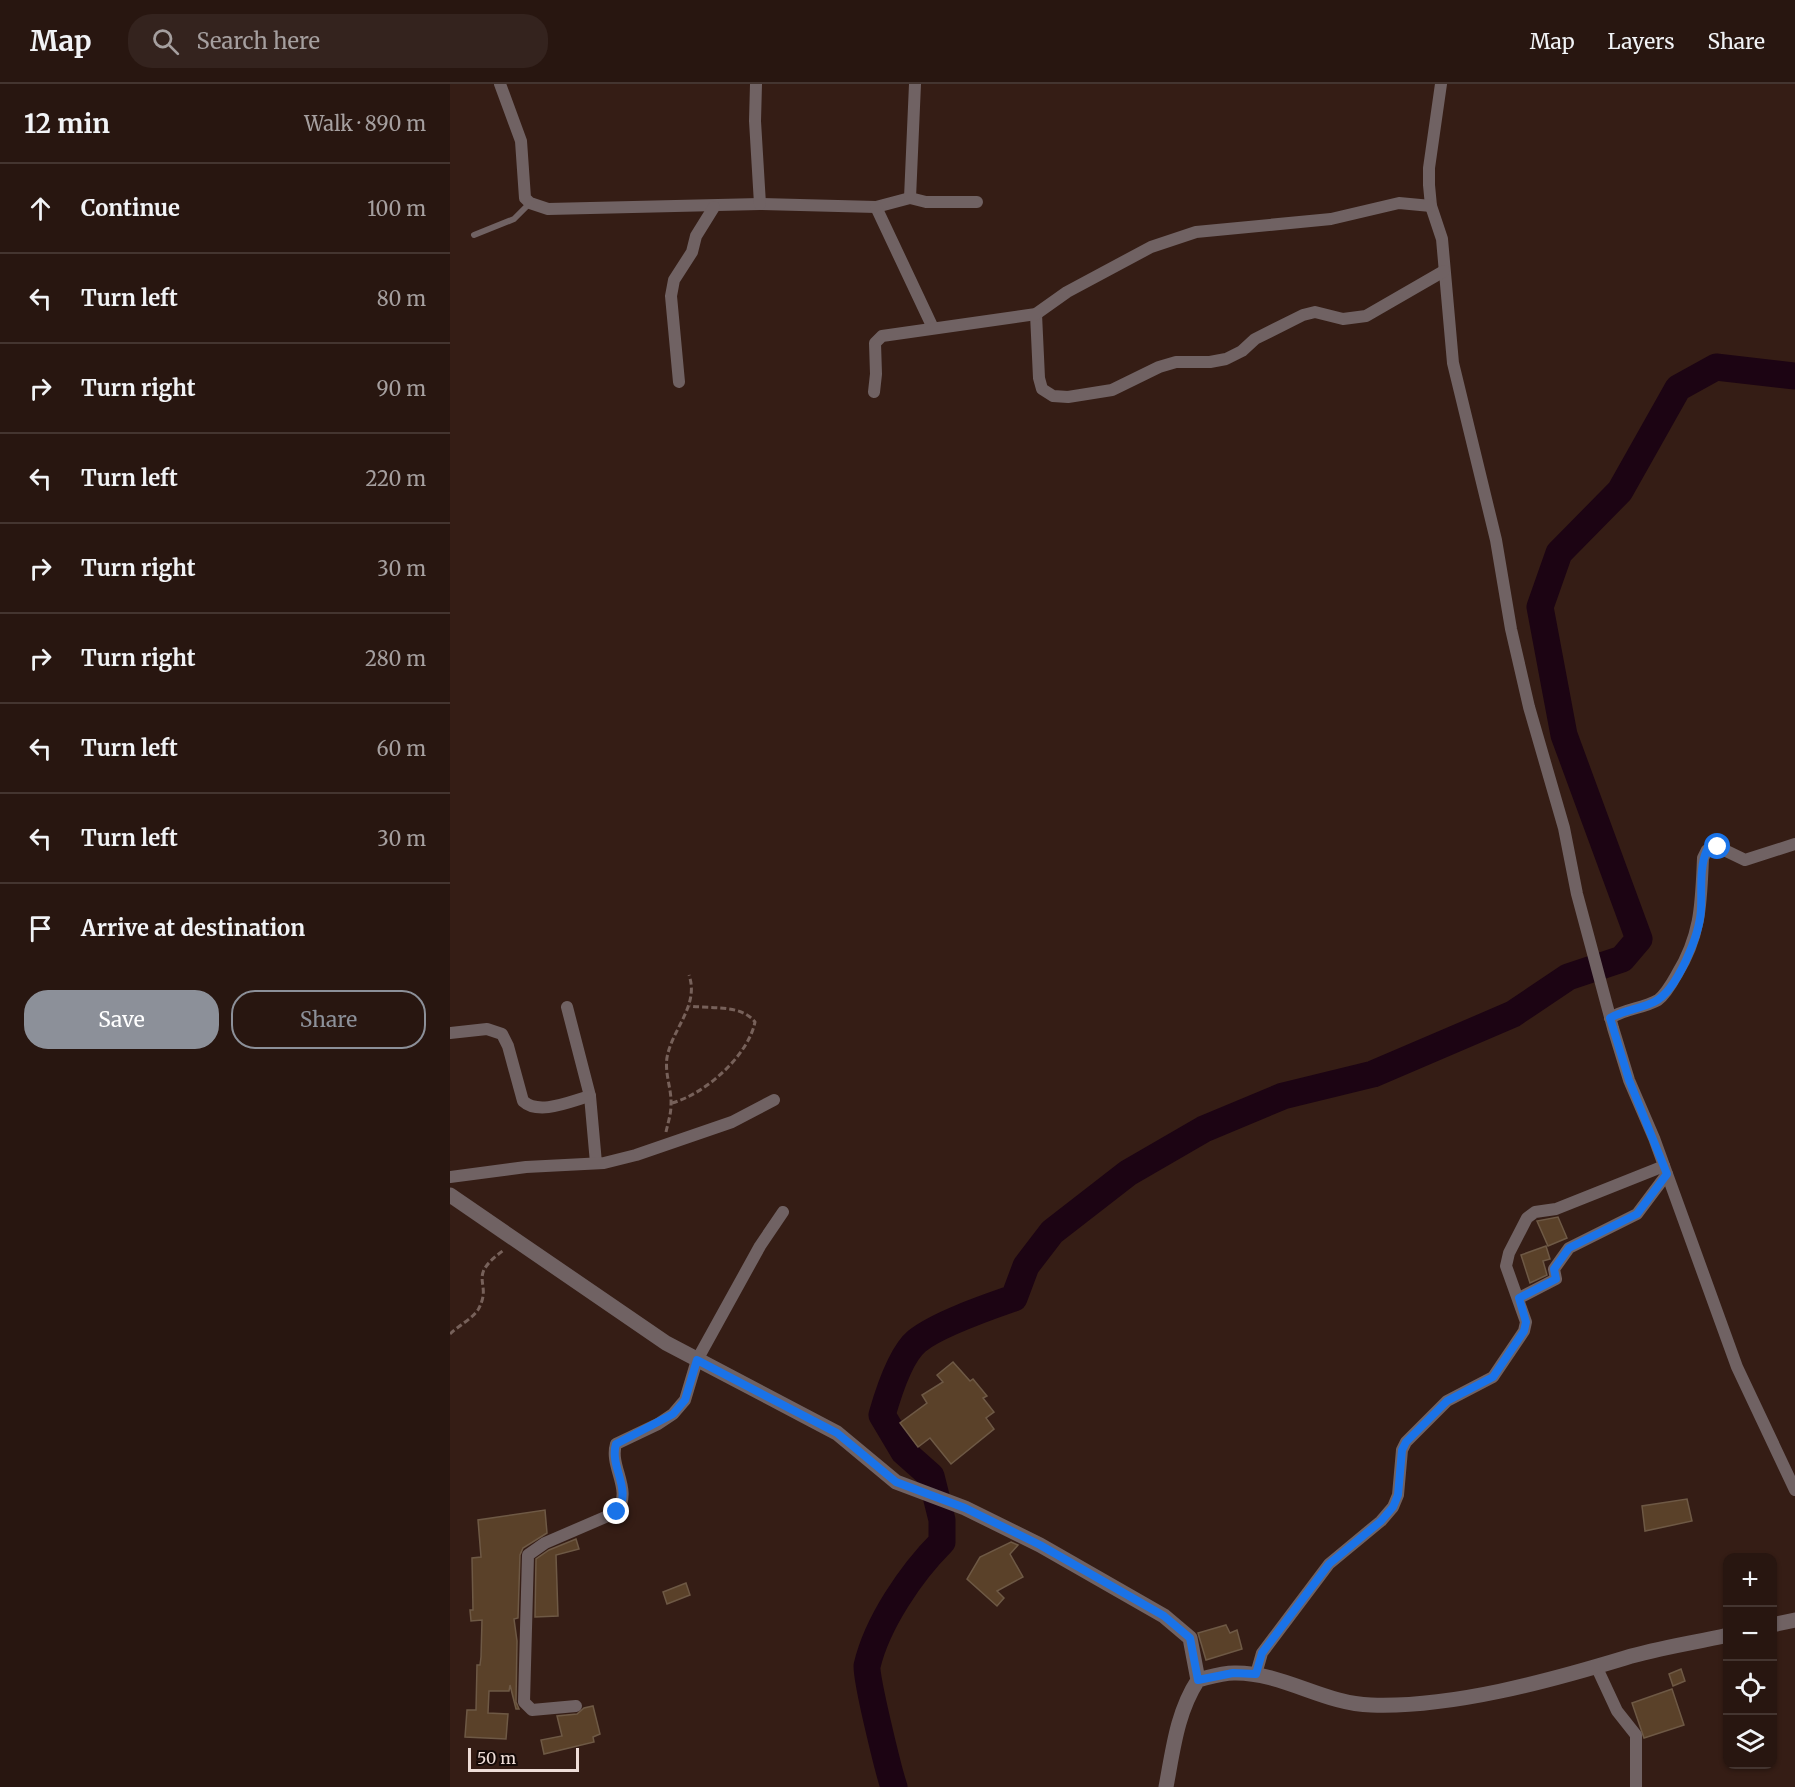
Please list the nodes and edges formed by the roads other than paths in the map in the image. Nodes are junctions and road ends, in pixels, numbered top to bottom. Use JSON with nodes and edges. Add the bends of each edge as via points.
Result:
{"nodes":[{"id":1,"x":500,"y":84,"type":"edge"},
{"id":2,"x":756,"y":84,"type":"edge"},
{"id":3,"x":915,"y":84,"type":"edge"},
{"id":4,"x":1441,"y":84,"type":"edge"},
{"id":5,"x":910,"y":198,"type":"junction"},
{"id":6,"x":977,"y":202,"type":"dead end"},
{"id":7,"x":530,"y":203,"type":"junction"},
{"id":8,"x":760,"y":204,"type":"junction"},
{"id":9,"x":1431,"y":206,"type":"junction"},
{"id":10,"x":714,"y":207,"type":"junction"},
{"id":11,"x":876,"y":207,"type":"junction"},
{"id":12,"x":474,"y":236,"type":"dead end"},
{"id":13,"x":1444,"y":271,"type":"junction"},
{"id":14,"x":1036,"y":314,"type":"junction"},
{"id":15,"x":933,"y":328,"type":"junction"},
{"id":16,"x":679,"y":382,"type":"dead end"},
{"id":17,"x":874,"y":392,"type":"dead end"},
{"id":18,"x":1795,"y":844,"type":"edge"},
{"id":19,"x":567,"y":1007,"type":"dead end"},
{"id":20,"x":1610,"y":1018,"type":"junction"},
{"id":21,"x":450,"y":1034,"type":"edge"},
{"id":22,"x":590,"y":1096,"type":"junction"},
{"id":23,"x":774,"y":1100,"type":"dead end"},
{"id":24,"x":596,"y":1163,"type":"junction"},
{"id":25,"x":1665,"y":1170,"type":"junction"},
{"id":26,"x":450,"y":1177,"type":"edge"},
{"id":27,"x":450,"y":1195,"type":"edge"},
{"id":28,"x":783,"y":1212,"type":"dead end"},
{"id":29,"x":1519,"y":1298,"type":"junction"},
{"id":30,"x":697,"y":1360,"type":"junction"},
{"id":31,"x":1795,"y":1490,"type":"edge"},
{"id":32,"x":1795,"y":1620,"type":"edge"},
{"id":33,"x":1777,"y":1624,"type":"edge"},
{"id":34,"x":1723,"y":1636,"type":"edge"},
{"id":35,"x":1597,"y":1668,"type":"junction"},
{"id":36,"x":1256,"y":1674,"type":"junction"},
{"id":37,"x":1198,"y":1680,"type":"junction"},
{"id":38,"x":576,"y":1706,"type":"dead end"},
{"id":39,"x":1166,"y":1787,"type":"edge"},
{"id":40,"x":1636,"y":1787,"type":"edge"}],
"edges":[{"from":1,"to":7,"type":"street","via":[[520,141],[522,188]]},
{"from":2,"to":8,"type":"street"},
{"from":3,"to":5,"type":"street"},
{"from":4,"to":9,"type":"street","via":[[1429,168]]},
{"from":5,"to":6,"type":"street","via":[[926,202]]},
{"from":5,"to":11,"type":"street"},
{"from":7,"to":10,"type":"street","via":[[548,209]]},
{"from":7,"to":12,"type":"lane","via":[[514,219]]},
{"from":8,"to":10,"type":"street"},
{"from":8,"to":11,"type":"street"},
{"from":9,"to":13,"type":"street","via":[[1442,239]]},
{"from":9,"to":14,"type":"street","via":[[1399,203],[1331,219],[1196,232],[1151,246],[1067,292]]},
{"from":10,"to":16,"type":"street","via":[[674,280],[671,296]]},
{"from":11,"to":15,"type":"street"},
{"from":13,"to":14,"type":"street","via":[[1366,316],[1343,319],[1315,312],[1303,315],[1226,359],[1176,362],[1112,390],[1068,397],[1053,396],[1042,389]]},
{"from":13,"to":20,"type":"street","via":[[1453,363],[1496,540],[1511,629]]},
{"from":14,"to":15,"type":"street"},
{"from":15,"to":17,"type":"street","via":[[877,339]]},
{"from":18,"to":20,"type":"street","via":[[1745,860],[1718,847],[1707,850],[1703,858],[1701,917],[1687,958],[1661,998]]},
{"from":19,"to":22,"type":"street"},
{"from":20,"to":25,"type":"street","via":[[1629,1080]]},
{"from":21,"to":22,"type":"street","via":[[487,1029],[502,1034],[523,1101],[530,1107],[542,1108]]},
{"from":22,"to":24,"type":"street"},
{"from":23,"to":24,"type":"street","via":[[732,1122],[664,1146]]},
{"from":24,"to":26,"type":"street"},
{"from":25,"to":29,"type":"street","via":[[1637,1214],[1569,1248],[1554,1269],[1556,1279]]},
{"from":25,"to":29,"type":"street","via":[[1556,1209],[1535,1212],[1527,1218],[1506,1266]]},
{"from":25,"to":31,"type":"street","via":[[1737,1367]]},
{"from":27,"to":30,"type":"street","via":[[666,1343]]},
{"from":28,"to":30,"type":"street"},
{"from":29,"to":36,"type":"street","via":[[1526,1322],[1524,1331],[1493,1377],[1447,1401],[1406,1442],[1393,1507],[1329,1564],[1262,1653]]},
{"from":30,"to":37,"type":"street","via":[[837,1433],[896,1482],[1040,1545],[1164,1616],[1190,1638]]},
{"from":30,"to":38,"type":"street","via":[[685,1400],[673,1414],[616,1444],[614,1453],[624,1493],[617,1512],[528,1554],[524,1702],[532,1710]]},
{"from":32,"to":33,"type":"street"},
{"from":34,"to":35,"type":"street"},
{"from":35,"to":36,"type":"street","via":[[1469,1696],[1370,1706]]},
{"from":35,"to":40,"type":"street","via":[[1617,1711],[1636,1735]]},
{"from":36,"to":37,"type":"street","via":[[1233,1673]]},
{"from":37,"to":39,"type":"street","via":[[1176,1731]]}]}
